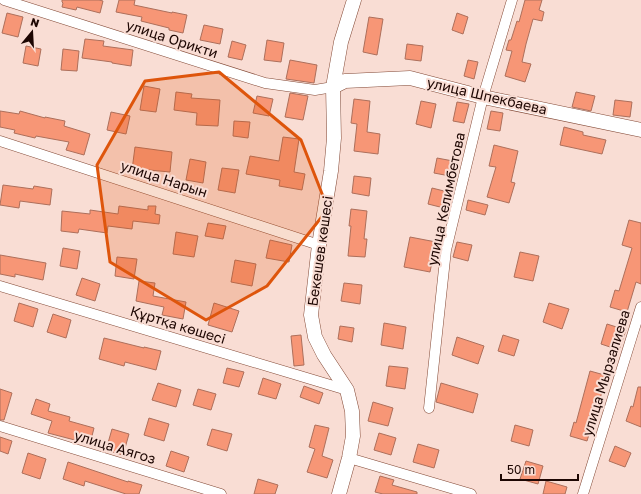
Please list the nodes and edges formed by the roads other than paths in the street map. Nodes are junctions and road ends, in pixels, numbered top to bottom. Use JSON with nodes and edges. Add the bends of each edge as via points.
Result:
{"nodes":[{"id":1,"x":4,"y":0,"type":"edge"},
{"id":2,"x":354,"y":0,"type":"edge"},
{"id":3,"x":512,"y":0,"type":"edge"},
{"id":4,"x":333,"y":87,"type":"junction"},
{"id":5,"x":483,"y":97,"type":"junction"},
{"id":6,"x":641,"y":130,"type":"edge"},
{"id":7,"x":0,"y":141,"type":"edge"},
{"id":8,"x":319,"y":245,"type":"junction"},
{"id":9,"x":0,"y":286,"type":"edge"},
{"id":10,"x":641,"y":307,"type":"edge"},
{"id":11,"x":347,"y":390,"type":"junction"},
{"id":12,"x":429,"y":408,"type":"dead end"},
{"id":13,"x":0,"y":426,"type":"edge"},
{"id":14,"x":349,"y":458,"type":"junction"},
{"id":15,"x":221,"y":494,"type":"edge"},
{"id":16,"x":339,"y":494,"type":"edge"},
{"id":17,"x":471,"y":494,"type":"edge"},
{"id":18,"x":583,"y":494,"type":"edge"}],
"edges":[{"from":1,"to":4,"type":"street","name":"улица Орикти","via":[[265,83],[315,90]]},
{"from":2,"to":4,"type":"main road","name":"Бекешев көшесі","via":[[341,42]]},
{"from":3,"to":5,"type":"street","name":"улица Келимбетова"},
{"from":4,"to":5,"type":"main road","name":"улица Шпекбаева","via":[[345,81],[410,78]]},
{"from":4,"to":8,"type":"main road","name":"Бекешев көшесі","via":[[334,138],[331,172]]},
{"from":5,"to":6,"type":"main road","name":"улица Шпекбаева"},
{"from":5,"to":12,"type":"street","name":"улица Келимбетова","via":[[446,250]]},
{"from":7,"to":8,"type":"street","name":"улица Нарын"},
{"from":8,"to":11,"type":"main road","name":"Бекешев көшесі","via":[[311,315],[315,337]]},
{"from":9,"to":11,"type":"street","name":"Құртқа көшесі"},
{"from":10,"to":18,"type":"street","name":"улица Мырзалиева"},
{"from":11,"to":14,"type":"main road","name":"Бекешев көшесі","via":[[352,411],[353,436]]},
{"from":13,"to":15,"type":"street","name":"улица Аягоз"},
{"from":14,"to":16,"type":"main road","name":"Бекешев көшесі"},
{"from":14,"to":17,"type":"street"}]}
